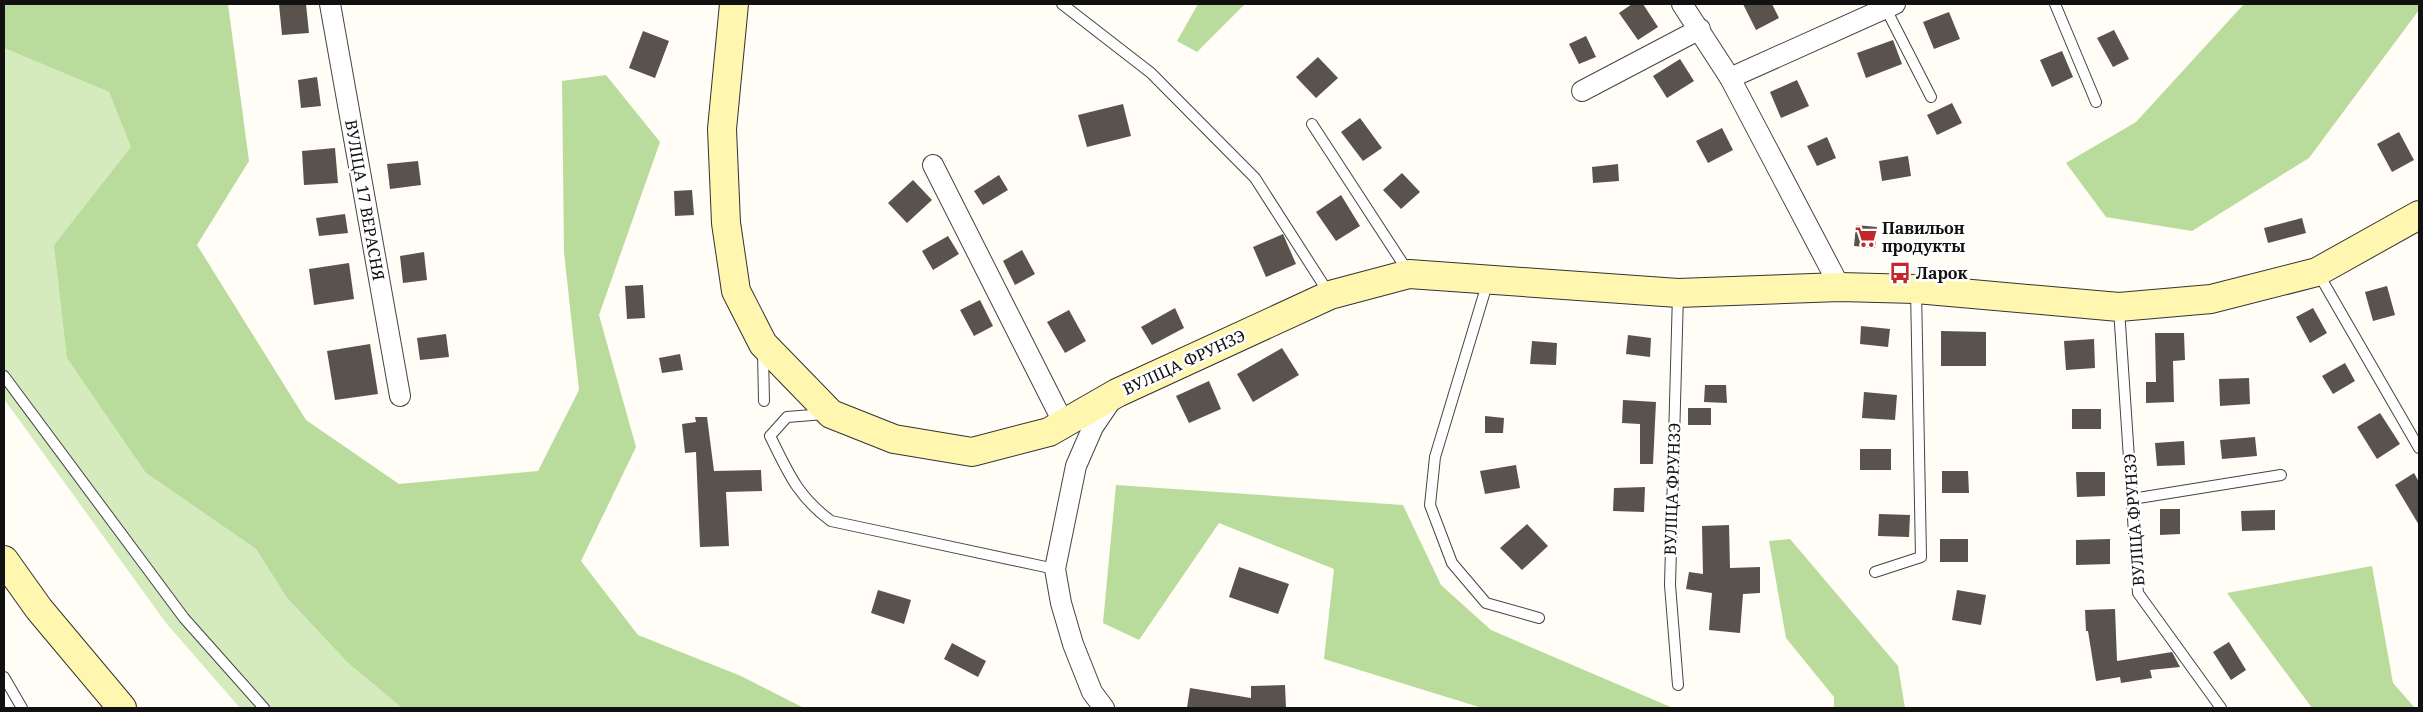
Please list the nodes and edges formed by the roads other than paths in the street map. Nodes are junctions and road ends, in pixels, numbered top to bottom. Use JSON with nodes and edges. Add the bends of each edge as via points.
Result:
{"nodes":[{"id":1,"x":330,"y":4,"type":"edge"},
{"id":2,"x":734,"y":4,"type":"edge"},
{"id":3,"x":1062,"y":4,"type":"edge"},
{"id":4,"x":1682,"y":4,"type":"edge"},
{"id":5,"x":2055,"y":4,"type":"edge"},
{"id":6,"x":1888,"y":5,"type":"edge"},
{"id":7,"x":1700,"y":29,"type":"junction"},
{"id":8,"x":1730,"y":78,"type":"junction"},
{"id":9,"x":1582,"y":91,"type":"dead end"},
{"id":10,"x":1931,"y":97,"type":"dead end"},
{"id":11,"x":2096,"y":102,"type":"dead end"},
{"id":12,"x":1312,"y":124,"type":"dead end"},
{"id":13,"x":933,"y":165,"type":"dead end"},
{"id":14,"x":2419,"y":215,"type":"edge"},
{"id":15,"x":2317,"y":272,"type":"junction"},
{"id":16,"x":1410,"y":274,"type":"junction"},
{"id":17,"x":1488,"y":281,"type":"junction"},
{"id":18,"x":1840,"y":287,"type":"junction"},
{"id":19,"x":1916,"y":288,"type":"junction"},
{"id":20,"x":1678,"y":293,"type":"junction"},
{"id":21,"x":1330,"y":295,"type":"junction"},
{"id":22,"x":2119,"y":307,"type":"junction"},
{"id":23,"x":763,"y":344,"type":"junction"},
{"id":24,"x":4,"y":376,"type":"edge"},
{"id":25,"x":1117,"y":394,"type":"junction"},
{"id":26,"x":400,"y":396,"type":"dead end"},
{"id":27,"x":764,"y":401,"type":"dead end"},
{"id":28,"x":830,"y":414,"type":"junction"},
{"id":29,"x":1064,"y":424,"type":"junction"},
{"id":30,"x":2419,"y":448,"type":"edge"},
{"id":31,"x":2281,"y":475,"type":"dead end"},
{"id":32,"x":2132,"y":499,"type":"junction"},
{"id":33,"x":4,"y":560,"type":"edge"},
{"id":34,"x":1055,"y":569,"type":"junction"},
{"id":35,"x":1874,"y":572,"type":"dead end"},
{"id":36,"x":1539,"y":618,"type":"dead end"},
{"id":37,"x":4,"y":677,"type":"edge"},
{"id":38,"x":1678,"y":685,"type":"dead end"},
{"id":39,"x":22,"y":708,"type":"edge"},
{"id":40,"x":122,"y":708,"type":"edge"},
{"id":41,"x":264,"y":708,"type":"edge"},
{"id":42,"x":1104,"y":708,"type":"edge"},
{"id":43,"x":2221,"y":708,"type":"edge"}],
"edges":[{"from":1,"to":26,"type":"street","name":"ВУЛІЦА 17 ВЕРАСНЯ"},
{"from":2,"to":23,"type":"street","via":[[722,129],[726,223],[736,291]]},
{"from":3,"to":21,"type":"lane","via":[[1152,73],[1255,178]]},
{"from":4,"to":7,"type":"street"},
{"from":5,"to":11,"type":"lane"},
{"from":6,"to":8,"type":"street"},
{"from":6,"to":10,"type":"lane"},
{"from":7,"to":8,"type":"street"},
{"from":7,"to":9,"type":"street"},
{"from":8,"to":18,"type":"street"},
{"from":12,"to":16,"type":"lane"},
{"from":13,"to":29,"type":"street"},
{"from":14,"to":15,"type":"street","name":"ВУЛІЦА ФРУНЗЭ"},
{"from":15,"to":22,"type":"street","name":"ВУЛІЦА ФРУНЗЭ","via":[[2211,300]]},
{"from":15,"to":30,"type":"lane"},
{"from":16,"to":17,"type":"street","name":"ВУЛІЦА ФРУНЗЭ"},
{"from":16,"to":21,"type":"street","name":"ВУЛІЦА ФРУНЗЭ"},
{"from":17,"to":20,"type":"street","name":"ВУЛІЦА ФРУНЗЭ"},
{"from":17,"to":36,"type":"lane","via":[[1435,457],[1430,505],[1452,563],[1486,603]]},
{"from":18,"to":19,"type":"street","name":"ВУЛІЦА ФРУНЗЭ"},
{"from":18,"to":20,"type":"street","name":"ВУЛІЦА ФРУНЗЭ"},
{"from":19,"to":22,"type":"street","name":"ВУЛІЦА ФРУНЗЭ"},
{"from":19,"to":35,"type":"lane","via":[[1920,557]]},
{"from":20,"to":38,"type":"lane","name":"ВУЛІЦА ФРУНЗЭ","via":[[1670,585]]},
{"from":21,"to":25,"type":"street","name":"ВУЛІЦА ФРУНЗЭ"},
{"from":22,"to":32,"type":"lane","name":"ВУЛІЦА ФРУНЗЭ"},
{"from":23,"to":27,"type":"lane"},
{"from":23,"to":28,"type":"street"},
{"from":24,"to":41,"type":"lane","via":[[184,618]]},
{"from":25,"to":29,"type":"street"},
{"from":25,"to":34,"type":"street","name":"ВУЛІЦА ФРУНЗЭ","via":[[1093,427],[1076,466]]},
{"from":28,"to":29,"type":"street","via":[[894,439],[972,452],[1049,432]]},
{"from":28,"to":34,"type":"lane","via":[[787,417],[770,436],[795,486],[815,509],[831,521]]},
{"from":31,"to":32,"type":"lane"},
{"from":32,"to":43,"type":"lane","name":"ВУЛІЦА ФРУНЗЭ","via":[[2138,593]]},
{"from":33,"to":40,"type":"street","via":[[39,609]]},
{"from":34,"to":42,"type":"street","name":"ВУЛІЦА ФРУНЗЭ","via":[[1060,603],[1073,644],[1092,692]]},
{"from":37,"to":39,"type":"lane"}]}
